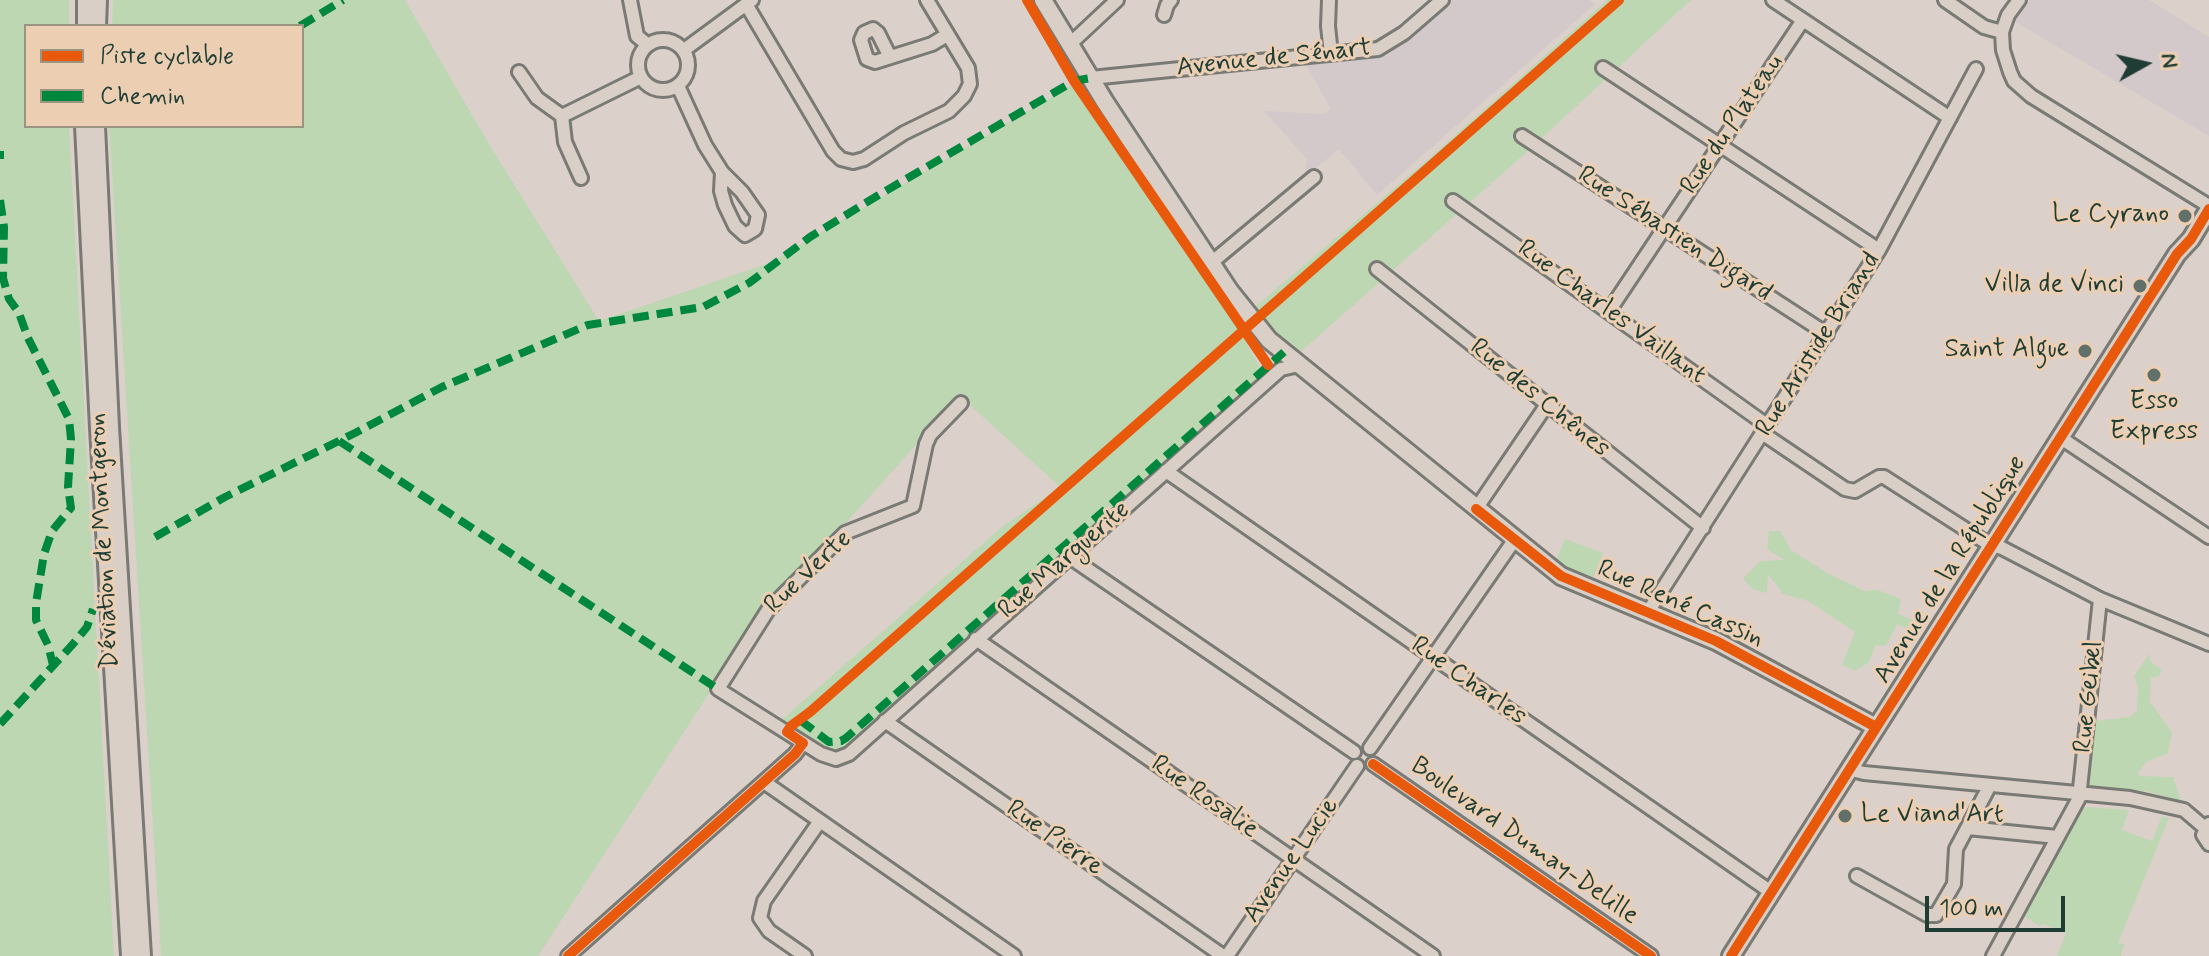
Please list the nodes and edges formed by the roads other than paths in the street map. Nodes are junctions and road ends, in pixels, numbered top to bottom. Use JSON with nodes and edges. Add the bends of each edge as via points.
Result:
{"nodes":[{"id":1,"x":86,"y":0,"type":"edge"},
{"id":2,"x":98,"y":0,"type":"edge"},
{"id":3,"x":630,"y":0,"type":"edge"},
{"id":4,"x":927,"y":0,"type":"edge"},
{"id":5,"x":1043,"y":0,"type":"edge"},
{"id":6,"x":1117,"y":0,"type":"edge"},
{"id":7,"x":1171,"y":0,"type":"edge"},
{"id":8,"x":1329,"y":0,"type":"edge"},
{"id":9,"x":1773,"y":0,"type":"edge"},
{"id":10,"x":1945,"y":0,"type":"edge"},
{"id":11,"x":2019,"y":0,"type":"edge"},
{"id":12,"x":1437,"y":1,"type":"edge"},
{"id":13,"x":749,"y":2,"type":"edge"},
{"id":14,"x":1164,"y":15,"type":"dead end"},
{"id":15,"x":1803,"y":20,"type":"junction"},
{"id":16,"x":86,"y":24,"type":"edge"},
{"id":17,"x":97,"y":24,"type":"edge"},
{"id":18,"x":2002,"y":32,"type":"junction"},
{"id":19,"x":947,"y":35,"type":"junction"},
{"id":20,"x":1070,"y":44,"type":"junction"},
{"id":21,"x":648,"y":45,"type":"junction"},
{"id":22,"x":684,"y":50,"type":"junction"},
{"id":23,"x":1331,"y":54,"type":"junction"},
{"id":24,"x":890,"y":57,"type":"dead end"},
{"id":25,"x":1603,"y":68,"type":"dead end"},
{"id":26,"x":1976,"y":69,"type":"dead end"},
{"id":27,"x":519,"y":72,"type":"dead end"},
{"id":28,"x":641,"y":77,"type":"junction"},
{"id":29,"x":1091,"y":78,"type":"junction"},
{"id":30,"x":678,"y":86,"type":"junction"},
{"id":31,"x":562,"y":116,"type":"junction"},
{"id":32,"x":1950,"y":118,"type":"junction"},
{"id":33,"x":84,"y":128,"type":"edge"},
{"id":34,"x":96,"y":128,"type":"edge"},
{"id":35,"x":1522,"y":136,"type":"dead end"},
{"id":36,"x":1721,"y":145,"type":"junction"},
{"id":37,"x":722,"y":172,"type":"junction"},
{"id":38,"x":1314,"y":177,"type":"dead end"},
{"id":39,"x":581,"y":178,"type":"dead end"},
{"id":40,"x":1453,"y":201,"type":"dead end"},
{"id":41,"x":2209,"y":207,"type":"edge"},
{"id":42,"x":1663,"y":229,"type":"junction"},
{"id":43,"x":1879,"y":250,"type":"junction"},
{"id":44,"x":1211,"y":263,"type":"junction"},
{"id":45,"x":1377,"y":269,"type":"dead end"},
{"id":46,"x":1609,"y":311,"type":"junction"},
{"id":47,"x":1827,"y":334,"type":"junction"},
{"id":48,"x":1269,"y":340,"type":"junction"},
{"id":49,"x":1299,"y":365,"type":"junction"},
{"id":50,"x":1281,"y":369,"type":"junction"},
{"id":51,"x":961,"y":403,"type":"dead end"},
{"id":52,"x":1548,"y":403,"type":"junction"},
{"id":53,"x":1765,"y":429,"type":"junction"},
{"id":54,"x":2061,"y":438,"type":"junction"},
{"id":55,"x":1166,"y":471,"type":"junction"},
{"id":56,"x":1476,"y":509,"type":"junction"},
{"id":57,"x":1703,"y":528,"type":"junction"},
{"id":58,"x":2209,"y":537,"type":"edge"},
{"id":59,"x":1515,"y":539,"type":"junction"},
{"id":60,"x":1993,"y":546,"type":"junction"},
{"id":61,"x":1072,"y":556,"type":"junction"},
{"id":62,"x":2100,"y":599,"type":"junction"},
{"id":63,"x":1648,"y":612,"type":"junction"},
{"id":64,"x":976,"y":639,"type":"junction"},
{"id":65,"x":2209,"y":644,"type":"edge"},
{"id":66,"x":1432,"y":657,"type":"junction"},
{"id":67,"x":885,"y":721,"type":"junction"},
{"id":68,"x":1876,"y":727,"type":"junction"},
{"id":69,"x":803,"y":743,"type":"junction"},
{"id":70,"x":1370,"y":748,"type":"junction"},
{"id":71,"x":1354,"y":752,"type":"junction"},
{"id":72,"x":1373,"y":764,"type":"junction"},
{"id":73,"x":1357,"y":766,"type":"junction"},
{"id":74,"x":1848,"y":769,"type":"junction"},
{"id":75,"x":764,"y":782,"type":"junction"},
{"id":76,"x":1990,"y":785,"type":"junction"},
{"id":77,"x":2080,"y":794,"type":"junction"},
{"id":78,"x":820,"y":821,"type":"junction"},
{"id":79,"x":2207,"y":826,"type":"edge"},
{"id":80,"x":1968,"y":828,"type":"junction"},
{"id":81,"x":2057,"y":837,"type":"junction"},
{"id":82,"x":2209,"y":844,"type":"edge"},
{"id":83,"x":1293,"y":859,"type":"junction"},
{"id":84,"x":1857,"y":876,"type":"dead end"},
{"id":85,"x":1771,"y":892,"type":"junction"},
{"id":86,"x":130,"y":956,"type":"edge"},
{"id":87,"x":142,"y":956,"type":"edge"},
{"id":88,"x":568,"y":956,"type":"edge"},
{"id":89,"x":805,"y":956,"type":"edge"},
{"id":90,"x":1014,"y":956,"type":"edge"},
{"id":91,"x":1225,"y":956,"type":"edge"},
{"id":92,"x":1433,"y":956,"type":"edge"},
{"id":93,"x":1651,"y":956,"type":"edge"},
{"id":94,"x":1731,"y":956,"type":"edge"},
{"id":95,"x":1993,"y":956,"type":"edge"}],
"edges":[{"from":1,"to":16,"type":"main road"},
{"from":2,"to":17,"type":"main road"},
{"from":3,"to":21,"type":"street","via":[[637,36]]},
{"from":4,"to":19,"type":"street"},
{"from":5,"to":20,"type":"main road","name":"Rue René Cassin"},
{"from":6,"to":20,"type":"street"},
{"from":7,"to":14,"type":"street"},
{"from":8,"to":23,"type":"street"},
{"from":9,"to":15,"type":"street"},
{"from":10,"to":18,"type":"street","via":[[1984,27]]},
{"from":11,"to":18,"type":"street"},
{"from":12,"to":23,"type":"street","name":"Avenue de Sénart","via":[[1378,49]]},
{"from":13,"to":19,"type":"street","via":[[833,151],[853,162],[949,111],[964,96],[971,76]]},
{"from":13,"to":22,"type":"street"},
{"from":15,"to":32,"type":"street"},
{"from":15,"to":36,"type":"street","name":"Rue du Plateau"},
{"from":18,"to":41,"type":"street","via":[[2010,72],[2021,88]]},
{"from":19,"to":24,"type":"street"},
{"from":20,"to":29,"type":"main road","name":"Rue René Cassin"},
{"from":21,"to":22,"type":"street","via":[[664,39]]},
{"from":21,"to":28,"type":"street","via":[[638,62]]},
{"from":22,"to":30,"type":"street","via":[[688,71]]},
{"from":23,"to":29,"type":"street","name":"Avenue de Sénart"},
{"from":25,"to":36,"type":"street"},
{"from":26,"to":32,"type":"street","name":"Rue Aristide Briand"},
{"from":27,"to":31,"type":"street","via":[[537,98]]},
{"from":28,"to":30,"type":"street","via":[[654,89]]},
{"from":28,"to":31,"type":"street"},
{"from":29,"to":44,"type":"main road","name":"Rue René Cassin"},
{"from":30,"to":37,"type":"street"},
{"from":31,"to":39,"type":"street","via":[[565,142]]},
{"from":32,"to":43,"type":"street","name":"Rue Aristide Briand"},
{"from":33,"to":86,"type":"main road","name":"Déviation de Montgeron"},
{"from":34,"to":87,"type":"main road","name":"Déviation de Montgeron"},
{"from":35,"to":42,"type":"street","name":"Rue Sébastien Digard"},
{"from":36,"to":42,"type":"street","name":"Rue du Plateau"},
{"from":36,"to":43,"type":"street"},
{"from":37,"to":37,"type":"street","via":[[758,215],[755,229],[745,235],[725,205]]},
{"from":38,"to":44,"type":"street"},
{"from":40,"to":46,"type":"street","name":"Rue Charles Vaillant"},
{"from":41,"to":54,"type":"main road","name":"Avenue de la République"},
{"from":42,"to":46,"type":"street","name":"Rue du Plateau"},
{"from":42,"to":47,"type":"street","name":"Rue Sébastien Digard"},
{"from":43,"to":47,"type":"street","name":"Rue Aristide Briand"},
{"from":44,"to":48,"type":"main road","name":"Rue René Cassin"},
{"from":45,"to":52,"type":"street","name":"Rue des Chênes"},
{"from":46,"to":53,"type":"street","name":"Rue Charles Vaillant"},
{"from":47,"to":53,"type":"street","name":"Rue Aristide Briand"},
{"from":48,"to":49,"type":"main road","name":"Rue René Cassin"},
{"from":48,"to":50,"type":"street"},
{"from":49,"to":50,"type":"street","name":"Rue Marguerite"},
{"from":49,"to":56,"type":"main road","name":"Rue René Cassin"},
{"from":50,"to":55,"type":"street","name":"Rue Marguerite"},
{"from":51,"to":69,"type":"street","name":"Rue Verte","via":[[930,435],[913,506],[845,533],[768,610],[718,689]]},
{"from":52,"to":56,"type":"street"},
{"from":52,"to":57,"type":"street","name":"Rue des Chênes"},
{"from":53,"to":57,"type":"street","name":"Rue Aristide Briand"},
{"from":53,"to":60,"type":"street","name":"Rue Charles Vaillant","via":[[1768,437],[1845,489],[1855,491],[1884,477]]},
{"from":54,"to":58,"type":"street"},
{"from":54,"to":60,"type":"main road","name":"Avenue de la République"},
{"from":55,"to":61,"type":"street","name":"Rue Marguerite"},
{"from":55,"to":66,"type":"street","name":"Rue Charles"},
{"from":56,"to":59,"type":"main road","name":"Rue René Cassin"},
{"from":57,"to":63,"type":"street","name":"Rue Aristide Briand"},
{"from":59,"to":63,"type":"main road","name":"Rue René Cassin","via":[[1561,576]]},
{"from":59,"to":66,"type":"street"},
{"from":60,"to":62,"type":"street"},
{"from":60,"to":68,"type":"main road","name":"Avenue de la République"},
{"from":61,"to":64,"type":"street","name":"Rue Marguerite"},
{"from":61,"to":71,"type":"street"},
{"from":62,"to":65,"type":"street"},
{"from":62,"to":77,"type":"street","name":"Rue Geibel"},
{"from":63,"to":68,"type":"main road","name":"Rue René Cassin","via":[[1716,641]]},
{"from":64,"to":67,"type":"street","name":"Rue Marguerite"},
{"from":64,"to":83,"type":"street","name":"Rue Rosalie"},
{"from":66,"to":70,"type":"street"},
{"from":66,"to":85,"type":"street","name":"Rue Charles"},
{"from":67,"to":69,"type":"street","name":"Rue Marguerite","via":[[849,754],[836,759]]},
{"from":67,"to":91,"type":"street","name":"Rue Pierre"},
{"from":68,"to":74,"type":"main road","name":"Avenue de la République"},
{"from":69,"to":75,"type":"street"},
{"from":70,"to":71,"type":"street"},
{"from":70,"to":72,"type":"street"},
{"from":71,"to":73,"type":"street"},
{"from":72,"to":73,"type":"street"},
{"from":72,"to":93,"type":"street","name":"Boulevard Dumay-Delille"},
{"from":73,"to":83,"type":"street","name":"Avenue Lucie"},
{"from":74,"to":76,"type":"street"},
{"from":74,"to":85,"type":"main road","name":"Avenue de la République"},
{"from":75,"to":78,"type":"street"},
{"from":75,"to":88,"type":"street"},
{"from":76,"to":77,"type":"street"},
{"from":76,"to":80,"type":"street"},
{"from":77,"to":79,"type":"street","via":[[2178,807]]},
{"from":77,"to":81,"type":"street"},
{"from":78,"to":89,"type":"street","via":[[764,901],[760,918],[769,931]]},
{"from":78,"to":90,"type":"street"},
{"from":79,"to":82,"type":"street","via":[[2204,838]]},
{"from":80,"to":81,"type":"street"},
{"from":80,"to":84,"type":"street","via":[[1956,849],[1954,884],[1936,915]]},
{"from":81,"to":95,"type":"street"},
{"from":83,"to":91,"type":"street","name":"Avenue Lucie"},
{"from":83,"to":92,"type":"street","name":"Rue Rosalie"},
{"from":85,"to":94,"type":"main road","name":"Avenue de la République"}]}
